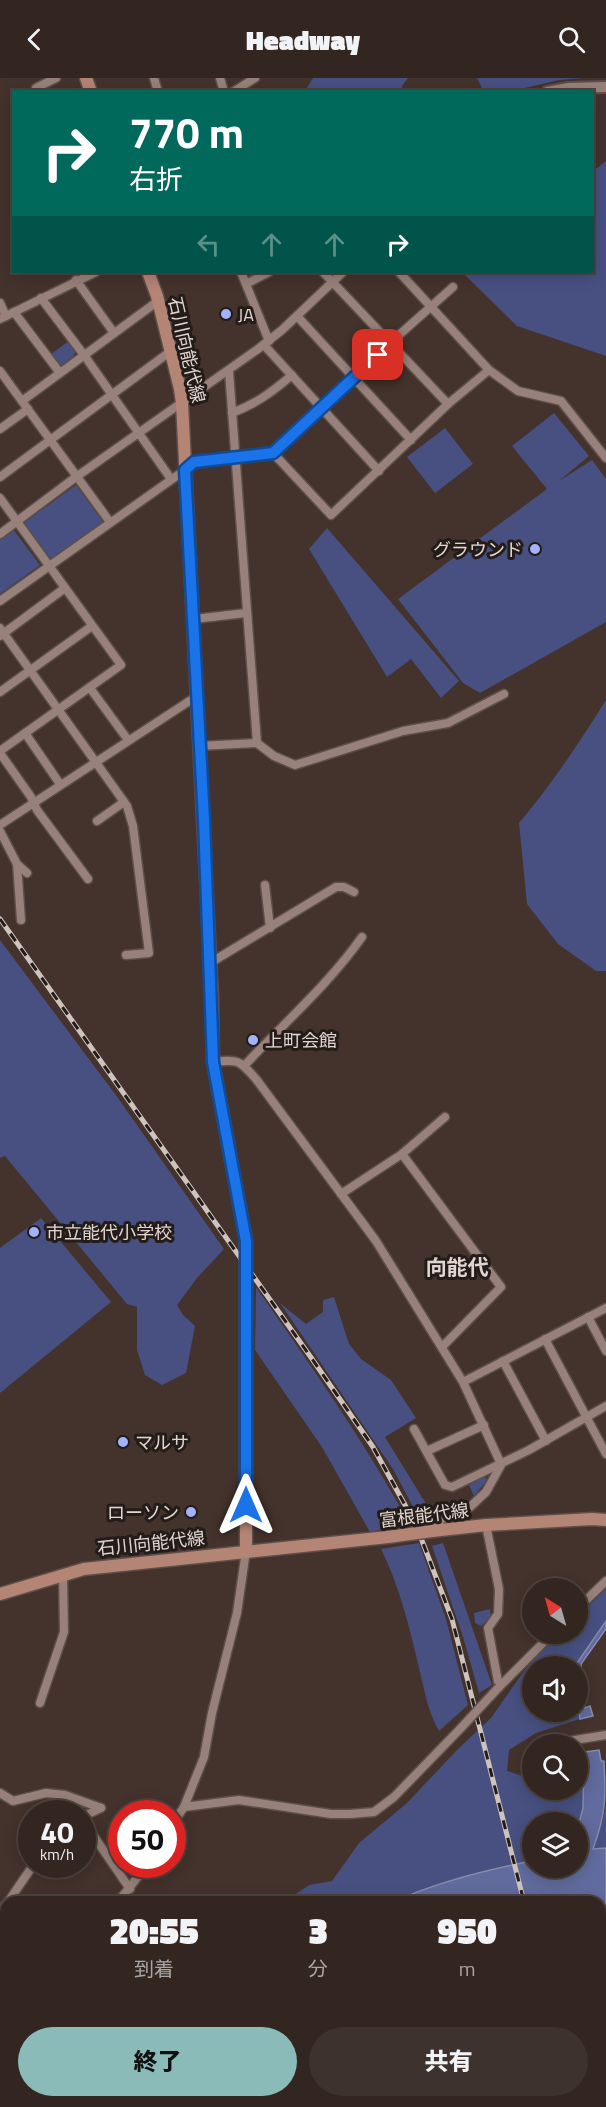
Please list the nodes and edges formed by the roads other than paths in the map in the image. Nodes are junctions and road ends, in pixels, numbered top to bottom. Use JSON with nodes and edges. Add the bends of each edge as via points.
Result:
{"nodes":[{"id":1,"x":56,"y":78,"type":"edge"},
{"id":2,"x":255,"y":78,"type":"edge"},
{"id":3,"x":606,"y":87,"type":"edge"},
{"id":4,"x":37,"y":90,"type":"edge"},
{"id":5,"x":236,"y":90,"type":"edge"},
{"id":6,"x":558,"y":90,"type":"edge"},
{"id":7,"x":94,"y":273,"type":"edge"},
{"id":8,"x":147,"y":273,"type":"edge"},
{"id":9,"x":241,"y":273,"type":"edge"},
{"id":10,"x":267,"y":273,"type":"edge"},
{"id":11,"x":324,"y":273,"type":"edge"},
{"id":12,"x":342,"y":273,"type":"edge"},
{"id":13,"x":400,"y":273,"type":"edge"},
{"id":14,"x":76,"y":280,"type":"junction"},
{"id":15,"x":333,"y":281,"type":"junction"},
{"id":16,"x":246,"y":284,"type":"junction"},
{"id":17,"x":453,"y":287,"type":"dead end"},
{"id":18,"x":41,"y":298,"type":"junction"},
{"id":19,"x":158,"y":301,"type":"junction"},
{"id":20,"x":0,"y":303,"type":"edge"},
{"id":21,"x":431,"y":306,"type":"junction"},
{"id":22,"x":7,"y":315,"type":"edge"},
{"id":23,"x":297,"y":316,"type":"junction"},
{"id":24,"x":114,"y":333,"type":"junction"},
{"id":25,"x":266,"y":343,"type":"junction"},
{"id":26,"x":390,"y":343,"type":"junction"},
{"id":27,"x":171,"y":351,"type":"junction"},
{"id":28,"x":84,"y":355,"type":"junction"},
{"id":29,"x":489,"y":370,"type":"junction"},
{"id":30,"x":0,"y":371,"type":"edge"},
{"id":31,"x":229,"y":371,"type":"junction"},
{"id":32,"x":60,"y":372,"type":"junction"},
{"id":33,"x":292,"y":375,"type":"junction"},
{"id":34,"x":354,"y":378,"type":"junction"},
{"id":35,"x":112,"y":395,"type":"junction"},
{"id":36,"x":22,"y":401,"type":"junction"},
{"id":37,"x":182,"y":403,"type":"junction"},
{"id":38,"x":448,"y":404,"type":"junction"},
{"id":39,"x":321,"y":408,"type":"junction"},
{"id":40,"x":28,"y":409,"type":"junction"},
{"id":41,"x":232,"y":413,"type":"junction"},
{"id":42,"x":0,"y":429,"type":"edge"},
{"id":43,"x":139,"y":433,"type":"junction"},
{"id":44,"x":51,"y":440,"type":"junction"},
{"id":45,"x":411,"y":440,"type":"junction"},
{"id":46,"x":273,"y":453,"type":"junction"},
{"id":47,"x":235,"y":458,"type":"junction"},
{"id":48,"x":606,"y":458,"type":"edge"},
{"id":49,"x":185,"y":470,"type":"junction"},
{"id":50,"x":379,"y":471,"type":"junction"},
{"id":51,"x":0,"y":477,"type":"edge"},
{"id":52,"x":76,"y":477,"type":"junction"},
{"id":53,"x":171,"y":479,"type":"junction"},
{"id":54,"x":0,"y":498,"type":"edge"},
{"id":55,"x":17,"y":522,"type":"junction"},
{"id":56,"x":110,"y":522,"type":"junction"},
{"id":57,"x":0,"y":534,"type":"edge"},
{"id":58,"x":49,"y":567,"type":"junction"},
{"id":59,"x":65,"y":588,"type":"junction"},
{"id":60,"x":0,"y":601,"type":"edge"},
{"id":61,"x":246,"y":614,"type":"junction"},
{"id":62,"x":194,"y":619,"type":"junction"},
{"id":63,"x":92,"y":626,"type":"junction"},
{"id":64,"x":1,"y":632,"type":"edge"},
{"id":65,"x":31,"y":669,"type":"junction"},
{"id":66,"x":90,"y":688,"type":"junction"},
{"id":67,"x":0,"y":692,"type":"edge"},
{"id":68,"x":504,"y":694,"type":"dead end"},
{"id":69,"x":197,"y":696,"type":"junction"},
{"id":70,"x":58,"y":709,"type":"junction"},
{"id":71,"x":25,"y":732,"type":"junction"},
{"id":72,"x":128,"y":740,"type":"junction"},
{"id":73,"x":257,"y":743,"type":"junction"},
{"id":74,"x":200,"y":746,"type":"junction"},
{"id":75,"x":0,"y":752,"type":"edge"},
{"id":76,"x":94,"y":762,"type":"junction"},
{"id":77,"x":60,"y":784,"type":"junction"},
{"id":78,"x":34,"y":802,"type":"junction"},
{"id":79,"x":124,"y":802,"type":"junction"},
{"id":80,"x":97,"y":821,"type":"dead end"},
{"id":81,"x":0,"y":825,"type":"edge"},
{"id":82,"x":0,"y":831,"type":"edge"},
{"id":83,"x":17,"y":864,"type":"junction"},
{"id":84,"x":27,"y":873,"type":"dead end"},
{"id":85,"x":88,"y":879,"type":"dead end"},
{"id":86,"x":265,"y":885,"type":"dead end"},
{"id":87,"x":354,"y":892,"type":"dead end"},
{"id":88,"x":21,"y":920,"type":"dead end"},
{"id":89,"x":270,"y":928,"type":"junction"},
{"id":90,"x":362,"y":937,"type":"dead end"},
{"id":91,"x":126,"y":955,"type":"dead end"},
{"id":92,"x":210,"y":963,"type":"junction"},
{"id":93,"x":213,"y":1062,"type":"junction"},
{"id":94,"x":244,"y":1066,"type":"junction"},
{"id":95,"x":445,"y":1118,"type":"dead end"},
{"id":96,"x":402,"y":1154,"type":"junction"},
{"id":97,"x":341,"y":1194,"type":"junction"},
{"id":98,"x":606,"y":1308,"type":"edge"},
{"id":99,"x":588,"y":1317,"type":"junction"},
{"id":100,"x":545,"y":1340,"type":"junction"},
{"id":101,"x":442,"y":1347,"type":"junction"},
{"id":102,"x":606,"y":1351,"type":"edge"},
{"id":103,"x":503,"y":1361,"type":"junction"},
{"id":104,"x":463,"y":1382,"type":"junction"},
{"id":105,"x":606,"y":1406,"type":"edge"},
{"id":106,"x":586,"y":1418,"type":"junction"},
{"id":107,"x":483,"y":1425,"type":"junction"},
{"id":108,"x":414,"y":1429,"type":"dead end"},
{"id":109,"x":546,"y":1441,"type":"junction"},
{"id":110,"x":427,"y":1451,"type":"junction"},
{"id":111,"x":606,"y":1454,"type":"edge"},
{"id":112,"x":501,"y":1464,"type":"junction"},
{"id":113,"x":606,"y":1520,"type":"edge"},
{"id":114,"x":486,"y":1525,"type":"junction"},
{"id":115,"x":432,"y":1531,"type":"junction"},
{"id":116,"x":246,"y":1551,"type":"junction"},
{"id":117,"x":63,"y":1574,"type":"junction"},
{"id":118,"x":606,"y":1581,"type":"edge"},
{"id":119,"x":0,"y":1594,"type":"edge"},
{"id":120,"x":588,"y":1598,"type":"edge"},
{"id":121,"x":542,"y":1644,"type":"edge"},
{"id":122,"x":500,"y":1688,"type":"junction"},
{"id":123,"x":40,"y":1703,"type":"dead end"},
{"id":124,"x":606,"y":1735,"type":"edge"},
{"id":125,"x":588,"y":1738,"type":"edge"},
{"id":126,"x":0,"y":1793,"type":"edge"},
{"id":127,"x":78,"y":1800,"type":"edge"},
{"id":128,"x":186,"y":1802,"type":"edge"},
{"id":129,"x":186,"y":1807,"type":"edge"},
{"id":130,"x":96,"y":1838,"type":"edge"},
{"id":131,"x":24,"y":1878,"type":"edge"},
{"id":132,"x":138,"y":1878,"type":"edge"},
{"id":133,"x":130,"y":1889,"type":"junction"},
{"id":134,"x":12,"y":1896,"type":"edge"},
{"id":135,"x":124,"y":1896,"type":"edge"}],
"edges":[{"from":1,"to":4,"type":"street"},
{"from":2,"to":5,"type":"street"},
{"from":3,"to":6,"type":"street"},
{"from":7,"to":14,"type":"street"},
{"from":8,"to":19,"type":"main road","name":"石川向能代線"},
{"from":9,"to":16,"type":"street"},
{"from":10,"to":16,"type":"street"},
{"from":11,"to":15,"type":"street"},
{"from":12,"to":15,"type":"street"},
{"from":13,"to":21,"type":"street"},
{"from":14,"to":18,"type":"street"},
{"from":14,"to":24,"type":"street"},
{"from":15,"to":23,"type":"street"},
{"from":15,"to":26,"type":"street"},
{"from":16,"to":25,"type":"street"},
{"from":17,"to":21,"type":"street"},
{"from":18,"to":22,"type":"street"},
{"from":18,"to":28,"type":"street"},
{"from":19,"to":24,"type":"street"},
{"from":19,"to":27,"type":"main road","name":"石川向能代線"},
{"from":20,"to":22,"type":"street"},
{"from":21,"to":26,"type":"street"},
{"from":21,"to":29,"type":"street"},
{"from":22,"to":32,"type":"street"},
{"from":23,"to":25,"type":"street"},
{"from":23,"to":34,"type":"street"},
{"from":24,"to":28,"type":"street"},
{"from":25,"to":31,"type":"street"},
{"from":25,"to":33,"type":"street"},
{"from":26,"to":34,"type":"street"},
{"from":26,"to":38,"type":"street"},
{"from":27,"to":35,"type":"street"},
{"from":27,"to":37,"type":"main road","name":"石川向能代線"},
{"from":28,"to":32,"type":"street"},
{"from":28,"to":35,"type":"street"},
{"from":29,"to":38,"type":"street"},
{"from":29,"to":48,"type":"street","via":[[518,391],[561,401]]},
{"from":30,"to":36,"type":"street"},
{"from":31,"to":37,"type":"street"},
{"from":31,"to":41,"type":"street"},
{"from":32,"to":36,"type":"street"},
{"from":33,"to":39,"type":"street"},
{"from":33,"to":41,"type":"street","via":[[255,404]]},
{"from":34,"to":39,"type":"street"},
{"from":34,"to":45,"type":"street"},
{"from":35,"to":43,"type":"street"},
{"from":35,"to":44,"type":"street"},
{"from":36,"to":40,"type":"street"},
{"from":37,"to":43,"type":"street"},
{"from":37,"to":49,"type":"main road","name":"石川向能代線"},
{"from":38,"to":45,"type":"street"},
{"from":39,"to":46,"type":"street"},
{"from":39,"to":50,"type":"street"},
{"from":40,"to":42,"type":"street"},
{"from":40,"to":44,"type":"street"},
{"from":41,"to":47,"type":"street"},
{"from":43,"to":52,"type":"street"},
{"from":43,"to":53,"type":"street"},
{"from":44,"to":51,"type":"street"},
{"from":44,"to":52,"type":"street"},
{"from":45,"to":50,"type":"street"},
{"from":46,"to":47,"type":"street"},
{"from":46,"to":50,"type":"street","via":[[331,515]]},
{"from":47,"to":49,"type":"street","via":[[194,462]]},
{"from":47,"to":61,"type":"street"},
{"from":49,"to":53,"type":"street"},
{"from":49,"to":62,"type":"main road","name":"石川向能代線"},
{"from":52,"to":55,"type":"street"},
{"from":52,"to":56,"type":"street"},
{"from":53,"to":56,"type":"street"},
{"from":54,"to":55,"type":"street"},
{"from":55,"to":57,"type":"street"},
{"from":55,"to":58,"type":"street"},
{"from":56,"to":58,"type":"street"},
{"from":58,"to":59,"type":"street"},
{"from":58,"to":60,"type":"street"},
{"from":59,"to":63,"type":"street"},
{"from":59,"to":64,"type":"street"},
{"from":61,"to":62,"type":"street"},
{"from":61,"to":73,"type":"street"},
{"from":62,"to":69,"type":"main road","name":"石川向能代線"},
{"from":63,"to":65,"type":"street"},
{"from":63,"to":66,"type":"street","via":[[120,664]]},
{"from":64,"to":65,"type":"street"},
{"from":65,"to":67,"type":"street"},
{"from":65,"to":70,"type":"street"},
{"from":66,"to":70,"type":"street"},
{"from":66,"to":72,"type":"street"},
{"from":68,"to":73,"type":"street","via":[[448,723],[403,731],[295,765]]},
{"from":69,"to":72,"type":"street"},
{"from":69,"to":74,"type":"main road","name":"石川向能代線"},
{"from":70,"to":71,"type":"street"},
{"from":70,"to":76,"type":"street"},
{"from":71,"to":75,"type":"street"},
{"from":71,"to":77,"type":"street"},
{"from":72,"to":76,"type":"street"},
{"from":73,"to":74,"type":"street"},
{"from":74,"to":92,"type":"main road","name":"石川向能代線"},
{"from":75,"to":78,"type":"street"},
{"from":76,"to":77,"type":"street"},
{"from":76,"to":79,"type":"street"},
{"from":77,"to":78,"type":"street"},
{"from":78,"to":81,"type":"street"},
{"from":78,"to":85,"type":"street"},
{"from":79,"to":80,"type":"street"},
{"from":79,"to":91,"type":"street","via":[[133,826],[149,953]]},
{"from":82,"to":83,"type":"street"},
{"from":83,"to":84,"type":"street"},
{"from":83,"to":88,"type":"street"},
{"from":86,"to":89,"type":"street"},
{"from":87,"to":89,"type":"street","via":[[336,887]]},
{"from":89,"to":92,"type":"street"},
{"from":90,"to":94,"type":"street","via":[[309,1001]]},
{"from":92,"to":93,"type":"main road","name":"石川向能代線"},
{"from":93,"to":94,"type":"street","via":[[235,1060]]},
{"from":93,"to":116,"type":"main road","name":"石川向能代線","via":[[246,1241]]},
{"from":94,"to":97,"type":"street"},
{"from":95,"to":96,"type":"street"},
{"from":96,"to":97,"type":"street"},
{"from":96,"to":101,"type":"street","via":[[501,1287]]},
{"from":97,"to":101,"type":"street","via":[[376,1241]]},
{"from":98,"to":99,"type":"street"},
{"from":99,"to":100,"type":"street"},
{"from":99,"to":102,"type":"street"},
{"from":100,"to":103,"type":"street"},
{"from":100,"to":106,"type":"street"},
{"from":101,"to":104,"type":"street"},
{"from":103,"to":104,"type":"street"},
{"from":103,"to":109,"type":"street"},
{"from":104,"to":107,"type":"street"},
{"from":105,"to":106,"type":"street"},
{"from":106,"to":109,"type":"street"},
{"from":106,"to":111,"type":"street"},
{"from":107,"to":110,"type":"street"},
{"from":107,"to":112,"type":"street"},
{"from":108,"to":110,"type":"street"},
{"from":109,"to":112,"type":"street"},
{"from":110,"to":112,"type":"street","via":[[445,1485],[452,1487]]},
{"from":112,"to":115,"type":"street","via":[[486,1492],[470,1508],[441,1519]]},
{"from":113,"to":114,"type":"main road","name":"富根能代線"},
{"from":114,"to":115,"type":"main road","name":"富根能代線"},
{"from":114,"to":122,"type":"street","via":[[499,1589],[498,1614],[488,1628]]},
{"from":115,"to":116,"type":"main road","name":"富根能代線","bridge":true},
{"from":116,"to":117,"type":"main road","name":"石川向能代線"},
{"from":116,"to":128,"type":"street","via":[[237,1613],[204,1756]]},
{"from":117,"to":119,"type":"main road","name":"石川向能代線"},
{"from":117,"to":123,"type":"street","via":[[64,1632]]},
{"from":118,"to":120,"type":"street"},
{"from":121,"to":122,"type":"street"},
{"from":122,"to":129,"type":"street","bridge":true,"via":[[394,1797],[374,1812],[331,1814],[239,1800]]},
{"from":124,"to":125,"type":"street"},
{"from":126,"to":127,"type":"street","via":[[13,1801],[46,1793]]},
{"from":130,"to":133,"type":"street"},
{"from":131,"to":134,"type":"street"},
{"from":132,"to":133,"type":"street"},
{"from":133,"to":135,"type":"street"}]}
